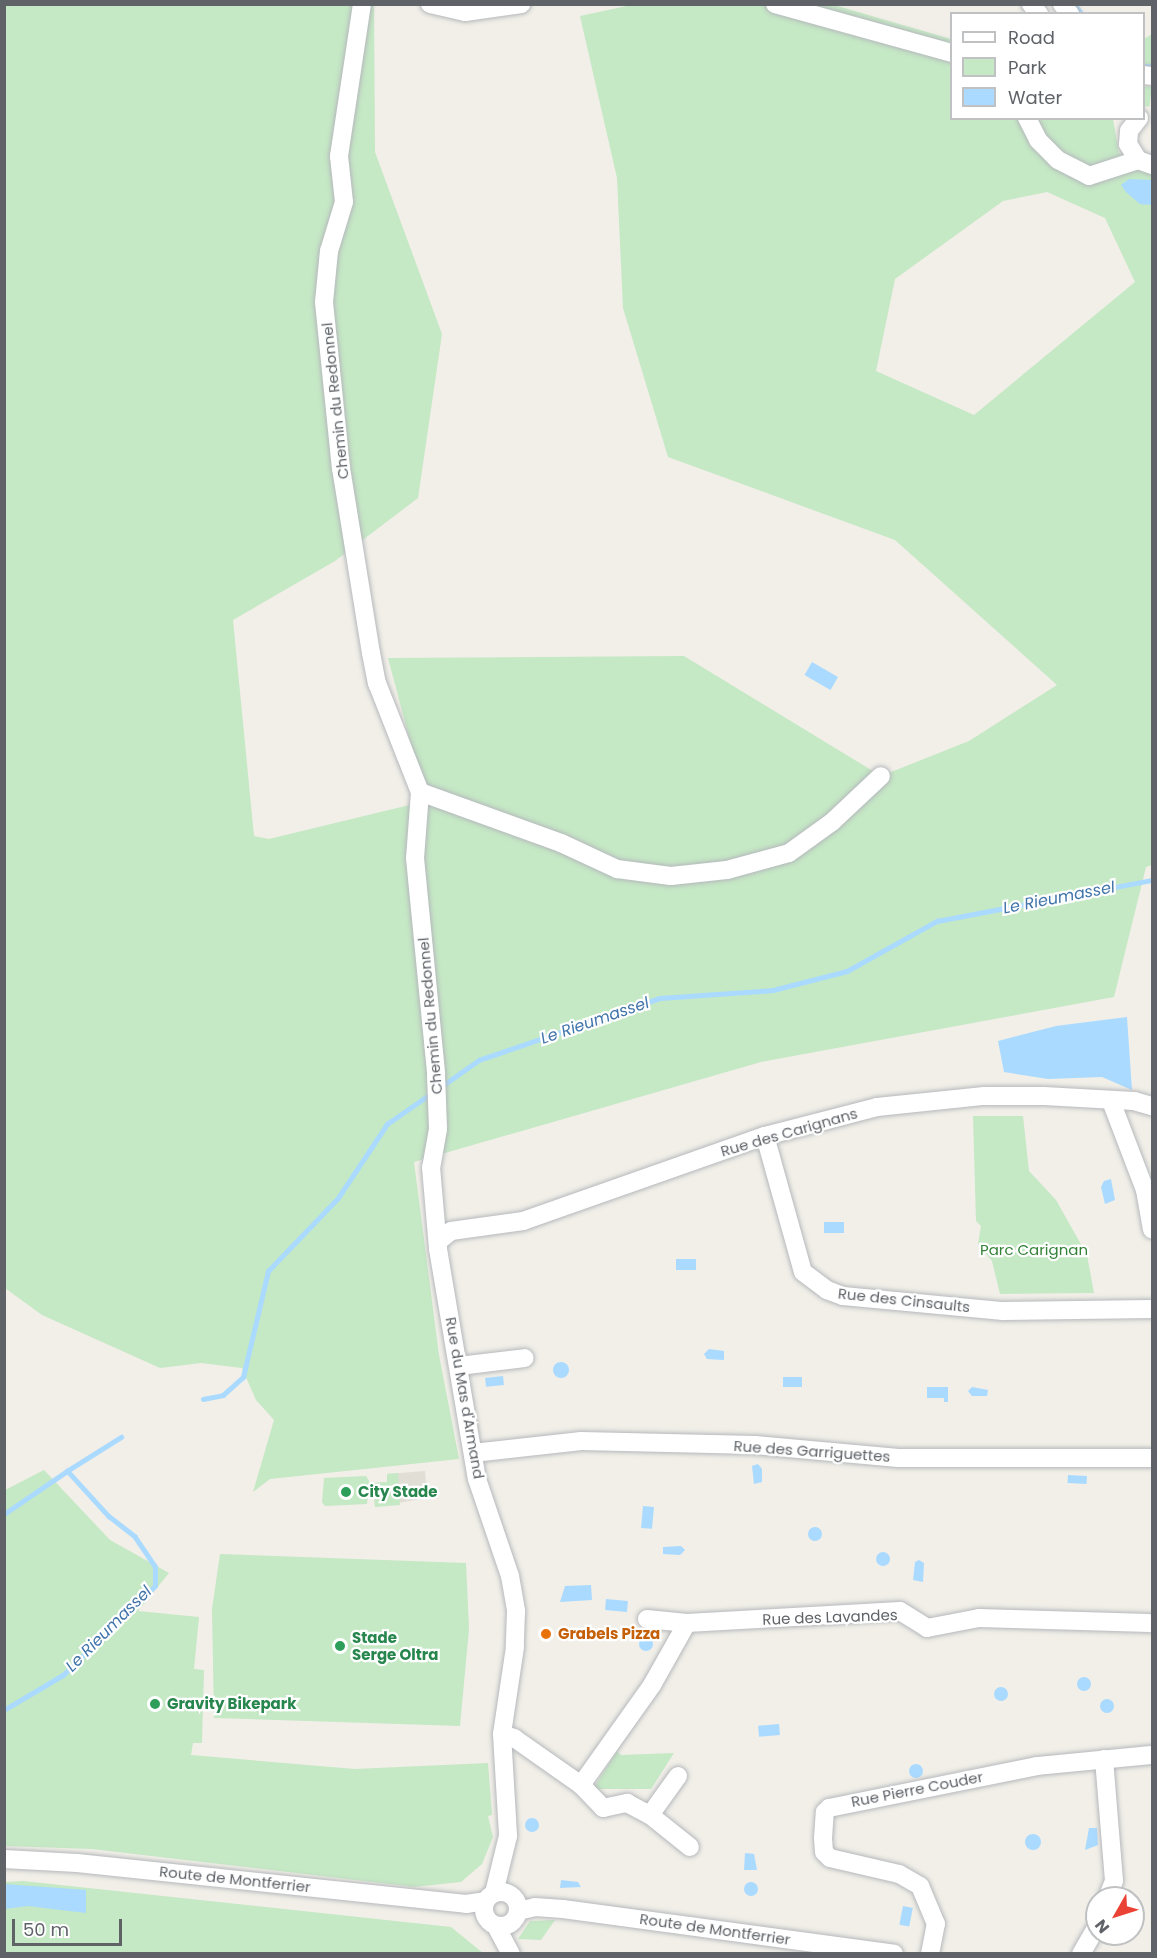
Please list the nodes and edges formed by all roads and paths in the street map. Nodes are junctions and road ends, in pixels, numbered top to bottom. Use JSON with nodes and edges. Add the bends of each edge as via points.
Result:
{"nodes":[{"id":1,"x":362,"y":4,"type":"edge"},
{"id":2,"x":430,"y":4,"type":"edge"},
{"id":3,"x":521,"y":4,"type":"edge"},
{"id":4,"x":774,"y":4,"type":"edge"},
{"id":5,"x":950,"y":53,"type":"edge"},
{"id":6,"x":1028,"y":120,"type":"edge"},
{"id":7,"x":1139,"y":120,"type":"edge"},
{"id":8,"x":1140,"y":159,"type":"edge"},
{"id":9,"x":881,"y":776,"type":"dead end"},
{"id":10,"x":420,"y":792,"type":"junction"},
{"id":11,"x":1111,"y":1101,"type":"junction"},
{"id":12,"x":1152,"y":1106,"type":"edge"},
{"id":13,"x":765,"y":1136,"type":"junction"},
{"id":14,"x":1152,"y":1229,"type":"edge"},
{"id":15,"x":440,"y":1240,"type":"junction"},
{"id":16,"x":1152,"y":1309,"type":"edge"},
{"id":17,"x":525,"y":1358,"type":"dead end"},
{"id":18,"x":459,"y":1366,"type":"junction"},
{"id":19,"x":473,"y":1454,"type":"junction"},
{"id":20,"x":1152,"y":1458,"type":"edge"},
{"id":21,"x":647,"y":1619,"type":"dead end"},
{"id":22,"x":687,"y":1623,"type":"junction"},
{"id":23,"x":1152,"y":1623,"type":"edge"},
{"id":24,"x":502,"y":1734,"type":"junction"},
{"id":25,"x":1152,"y":1755,"type":"edge"},
{"id":26,"x":1104,"y":1759,"type":"junction"},
{"id":27,"x":678,"y":1776,"type":"dead end"},
{"id":28,"x":581,"y":1785,"type":"junction"},
{"id":29,"x":650,"y":1815,"type":"junction"},
{"id":30,"x":690,"y":1847,"type":"dead end"},
{"id":31,"x":4,"y":1859,"type":"edge"},
{"id":32,"x":1112,"y":1886,"type":"edge"},
{"id":33,"x":505,"y":1908,"type":"junction"},
{"id":34,"x":510,"y":1950,"type":"edge"},
{"id":35,"x":894,"y":1953,"type":"edge"},
{"id":36,"x":930,"y":1953,"type":"edge"}],
"edges":[{"from":1,"to":10,"type":"street","name":"Chemin du Redonnel","via":[[339,156],[344,202],[329,251],[324,302],[341,468],[371,653],[377,682]]},
{"from":2,"to":3,"type":"street","via":[[465,12]]},
{"from":4,"to":5,"type":"street"},
{"from":6,"to":8,"type":"street","via":[[1038,140],[1058,160],[1089,176]]},
{"from":7,"to":8,"type":"street"},
{"from":9,"to":10,"type":"street","via":[[832,822],[789,853],[727,870],[671,876],[617,869],[561,843]]},
{"from":10,"to":15,"type":"street","name":"Chemin du Redonnel","via":[[415,858],[436,1074],[438,1129],[431,1167]]},
{"from":11,"to":12,"type":"street","name":"Rue des Carignans"},
{"from":11,"to":13,"type":"street","name":"Rue des Carignans","via":[[1044,1096],[926,1101],[877,1107]]},
{"from":11,"to":14,"type":"street","via":[[1145,1190]]},
{"from":13,"to":15,"type":"street","name":"Rue des Carignans","via":[[523,1221],[451,1231]]},
{"from":13,"to":16,"type":"street","name":"Rue des Cinsaults","via":[[803,1272],[826,1290],[843,1296],[1003,1311]]},
{"from":15,"to":18,"type":"street","name":"Rue du Mas d'Armand"},
{"from":17,"to":18,"type":"street"},
{"from":18,"to":19,"type":"street","name":"Rue du Mas d'Armand"},
{"from":19,"to":20,"type":"street","name":"Rue des Garriguettes","via":[[580,1441],[755,1445],[898,1458]]},
{"from":19,"to":24,"type":"street","name":"Rue du Mas d'Armand","via":[[477,1479],[510,1576],[516,1611],[515,1647]]},
{"from":21,"to":22,"type":"street","name":"Rue des Lavandes"},
{"from":22,"to":23,"type":"street","name":"Rue des Lavandes","via":[[900,1611],[927,1628],[979,1618]]},
{"from":22,"to":28,"type":"street","via":[[652,1685]]},
{"from":24,"to":28,"type":"street","via":[[514,1738]]},
{"from":24,"to":33,"type":"street","name":"Rue du Mas d'Armand","via":[[508,1836],[502,1874]]},
{"from":25,"to":26,"type":"street","name":"Rue Pierre Couder"},
{"from":26,"to":32,"type":"street"},
{"from":26,"to":36,"type":"street","name":"Rue Pierre Couder","via":[[968,1778],[855,1800],[825,1812],[824,1852],[830,1858],[899,1874],[920,1886],[936,1924]]},
{"from":27,"to":29,"type":"street"},
{"from":28,"to":29,"type":"street","via":[[603,1808],[627,1803]]},
{"from":29,"to":30,"type":"street"},
{"from":31,"to":33,"type":"street","name":"Route de Montferrier","via":[[77,1863]]},
{"from":33,"to":34,"type":"street"},
{"from":33,"to":35,"type":"street","name":"Route de Montferrier"}]}
